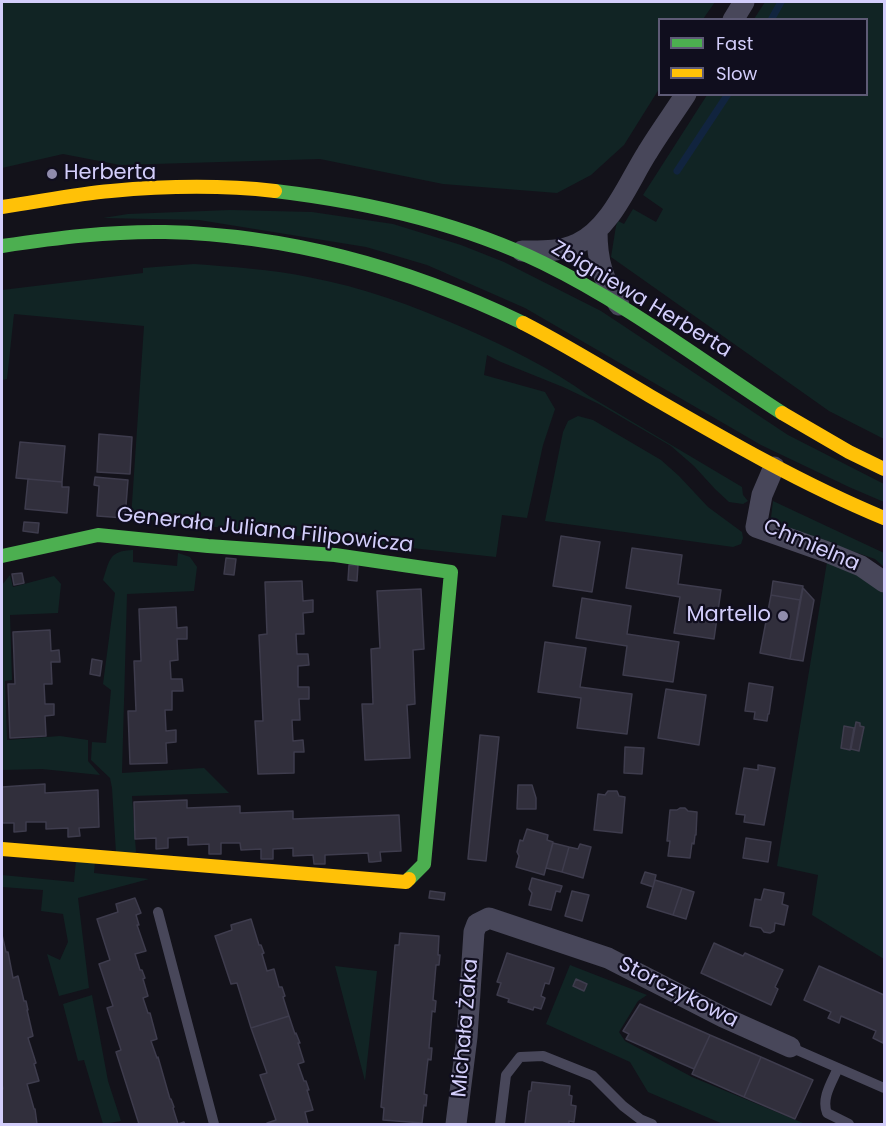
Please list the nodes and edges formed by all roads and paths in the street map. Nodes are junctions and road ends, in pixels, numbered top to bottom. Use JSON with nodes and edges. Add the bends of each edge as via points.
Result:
{"nodes":[{"id":1,"x":744,"y":2,"type":"edge"},
{"id":2,"x":734,"y":18,"type":"edge"},
{"id":3,"x":685,"y":96,"type":"edge"},
{"id":4,"x":2,"y":207,"type":"edge"},
{"id":5,"x":597,"y":231,"type":"junction"},
{"id":6,"x":2,"y":246,"type":"edge"},
{"id":7,"x":515,"y":251,"type":"junction"},
{"id":8,"x":619,"y":306,"type":"junction"},
{"id":9,"x":774,"y":467,"type":"junction"},
{"id":10,"x":885,"y":469,"type":"edge"},
{"id":11,"x":885,"y":518,"type":"edge"},
{"id":12,"x":2,"y":556,"type":"edge"},
{"id":13,"x":885,"y":582,"type":"edge"},
{"id":14,"x":2,"y":849,"type":"edge"},
{"id":15,"x":158,"y":912,"type":"dead end"},
{"id":16,"x":474,"y":932,"type":"joint"},
{"id":17,"x":790,"y":1047,"type":"joint"},
{"id":18,"x":838,"y":1068,"type":"junction"},
{"id":19,"x":885,"y":1088,"type":"edge"},
{"id":20,"x":214,"y":1125,"type":"edge"},
{"id":21,"x":456,"y":1125,"type":"edge"},
{"id":22,"x":500,"y":1125,"type":"edge"},
{"id":23,"x":652,"y":1125,"type":"edge"},
{"id":24,"x":849,"y":1125,"type":"edge"}],
"edges":[{"from":1,"to":2,"type":"street"},
{"from":3,"to":5,"type":"street"},
{"from":4,"to":7,"type":"main road","name":"Zbigniewa Herberta","via":[[111,191],[196,187],[274,191],[392,210]]},
{"from":5,"to":7,"type":"street","via":[[556,250]]},
{"from":5,"to":8,"type":"street","via":[[602,268]]},
{"from":6,"to":9,"type":"main road","via":[[129,233],[185,233],[291,245],[384,267],[467,297],[528,326]]},
{"from":7,"to":8,"type":"main road","name":"Zbigniewa Herberta"},
{"from":8,"to":10,"type":"main road","name":"Zbigniewa Herberta","via":[[799,424]]},
{"from":9,"to":11,"type":"main road"},
{"from":9,"to":13,"type":"street","name":"Chmielna","via":[[762,495],[756,527],[861,566]]},
{"from":12,"to":14,"type":"main road","name":"Generała Juliana Filipowicza","via":[[98,535],[335,555],[451,572],[424,864],[406,882]]},
{"from":15,"to":20,"type":"lane"},
{"from":16,"to":17,"type":"street","name":"Storczykowa","via":[[477,924],[489,918],[608,958]]},
{"from":16,"to":21,"type":"street","name":"Michała Żaka"},
{"from":17,"to":18,"type":"lane","name":"Storczykowa"},
{"from":18,"to":19,"type":"lane","name":"Storczykowa"},
{"from":18,"to":24,"type":"lane","via":[[824,1106],[826,1113]]},
{"from":22,"to":23,"type":"lane","via":[[506,1076],[520,1057],[543,1056],[593,1076],[623,1106]]}]}
